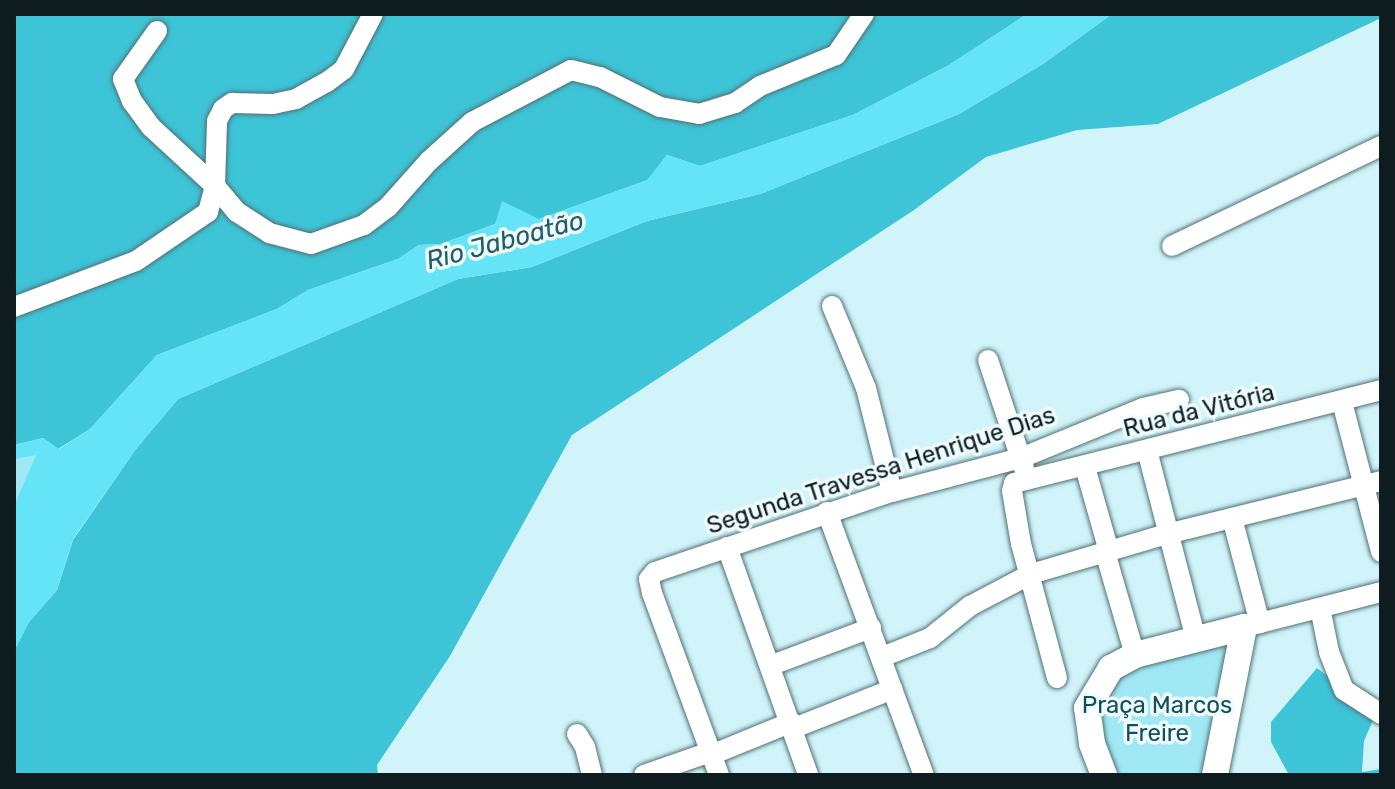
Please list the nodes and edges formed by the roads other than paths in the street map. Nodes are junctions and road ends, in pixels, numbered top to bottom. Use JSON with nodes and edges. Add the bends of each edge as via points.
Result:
{"nodes":[{"id":1,"x":373,"y":14,"type":"edge"},
{"id":2,"x":864,"y":14,"type":"edge"},
{"id":3,"x":157,"y":31,"type":"dead end"},
{"id":4,"x":1381,"y":146,"type":"edge"},
{"id":5,"x":215,"y":186,"type":"junction"},
{"id":6,"x":1172,"y":246,"type":"dead end"},
{"id":7,"x":832,"y":306,"type":"dead end"},
{"id":8,"x":14,"y":307,"type":"edge"},
{"id":9,"x":988,"y":360,"type":"dead end"},
{"id":10,"x":1381,"y":390,"type":"edge"},
{"id":11,"x":1179,"y":400,"type":"dead end"},
{"id":12,"x":1342,"y":402,"type":"junction"},
{"id":13,"x":1147,"y":450,"type":"junction"},
{"id":14,"x":1021,"y":458,"type":"junction"},
{"id":15,"x":1085,"y":467,"type":"junction"},
{"id":16,"x":1028,"y":479,"type":"junction"},
{"id":17,"x":1372,"y":483,"type":"edge"},
{"id":18,"x":892,"y":492,"type":"junction"},
{"id":19,"x":827,"y":512,"type":"junction"},
{"id":20,"x":1232,"y":518,"type":"junction"},
{"id":21,"x":1167,"y":534,"type":"junction"},
{"id":22,"x":727,"y":547,"type":"junction"},
{"id":23,"x":1107,"y":551,"type":"junction"},
{"id":24,"x":1381,"y":552,"type":"edge"},
{"id":25,"x":1031,"y":574,"type":"junction"},
{"id":26,"x":1381,"y":592,"type":"edge"},
{"id":27,"x":1320,"y":608,"type":"junction"},
{"id":28,"x":1252,"y":625,"type":"junction"},
{"id":29,"x":871,"y":628,"type":"junction"},
{"id":30,"x":1196,"y":639,"type":"junction"},
{"id":31,"x":1135,"y":655,"type":"junction"},
{"id":32,"x":882,"y":657,"type":"junction"},
{"id":33,"x":772,"y":665,"type":"junction"},
{"id":34,"x":1057,"y":678,"type":"dead end"},
{"id":35,"x":893,"y":689,"type":"junction"},
{"id":36,"x":1381,"y":714,"type":"edge"},
{"id":37,"x":793,"y":725,"type":"junction"},
{"id":38,"x":577,"y":734,"type":"dead end"},
{"id":39,"x":710,"y":753,"type":"junction"},
{"id":40,"x":808,"y":773,"type":"edge"},
{"id":41,"x":592,"y":775,"type":"edge"},
{"id":42,"x":644,"y":775,"type":"edge"},
{"id":43,"x":719,"y":775,"type":"edge"},
{"id":44,"x":924,"y":775,"type":"edge"},
{"id":45,"x":1104,"y":775,"type":"edge"},
{"id":46,"x":1215,"y":775,"type":"edge"}],
"edges":[{"from":1,"to":5,"type":"street","via":[[344,69],[327,82],[296,99],[232,103],[223,109],[215,133]]},
{"from":2,"to":5,"type":"street","via":[[836,55],[760,86],[735,103],[699,114],[660,107],[600,77],[571,70],[472,122],[364,225],[311,244],[269,233],[237,212]]},
{"from":3,"to":5,"type":"street","via":[[123,79],[151,127]]},
{"from":4,"to":6,"type":"street"},
{"from":5,"to":8,"type":"street","via":[[208,212],[136,261]]},
{"from":7,"to":18,"type":"street","via":[[866,388]]},
{"from":9,"to":14,"type":"street"},
{"from":10,"to":12,"type":"street","name":"Rua da Vitória"},
{"from":11,"to":14,"type":"street","name":"Segunda Travessa Henrique Dias","via":[[1143,408]]},
{"from":12,"to":13,"type":"street","name":"Rua da Vitória"},
{"from":12,"to":17,"type":"street"},
{"from":13,"to":15,"type":"street","name":"Rua da Vitória"},
{"from":13,"to":21,"type":"street"},
{"from":14,"to":16,"type":"street"},
{"from":14,"to":18,"type":"street","name":"Segunda Travessa Henrique Dias"},
{"from":15,"to":16,"type":"street","name":"Rua da Vitória"},
{"from":15,"to":23,"type":"street"},
{"from":16,"to":25,"type":"street","via":[[1014,483],[1012,491]]},
{"from":17,"to":20,"type":"street"},
{"from":17,"to":24,"type":"street"},
{"from":18,"to":19,"type":"street","name":"Segunda Travessa Henrique Dias"},
{"from":19,"to":22,"type":"street","name":"Segunda Travessa Henrique Dias"},
{"from":19,"to":29,"type":"street"},
{"from":20,"to":21,"type":"street"},
{"from":20,"to":28,"type":"street"},
{"from":21,"to":23,"type":"street"},
{"from":21,"to":30,"type":"street"},
{"from":22,"to":33,"type":"street"},
{"from":22,"to":39,"type":"street","name":"Segunda Travessa Henrique Dias","via":[[659,570],[649,583]]},
{"from":23,"to":25,"type":"street"},
{"from":23,"to":31,"type":"street"},
{"from":25,"to":32,"type":"street","via":[[970,606],[930,638]]},
{"from":25,"to":34,"type":"street"},
{"from":26,"to":27,"type":"street"},
{"from":27,"to":28,"type":"street"},
{"from":27,"to":36,"type":"street","via":[[1344,690]]},
{"from":28,"to":30,"type":"main road"},
{"from":28,"to":46,"type":"main road"},
{"from":29,"to":32,"type":"street"},
{"from":29,"to":33,"type":"street"},
{"from":30,"to":31,"type":"main road"},
{"from":31,"to":45,"type":"main road","via":[[1111,668],[1087,708]]},
{"from":32,"to":35,"type":"street"},
{"from":33,"to":37,"type":"street"},
{"from":35,"to":37,"type":"street"},
{"from":35,"to":44,"type":"street"},
{"from":37,"to":39,"type":"street"},
{"from":37,"to":40,"type":"street"},
{"from":38,"to":41,"type":"street"},
{"from":39,"to":42,"type":"street"},
{"from":39,"to":43,"type":"street"}]}
